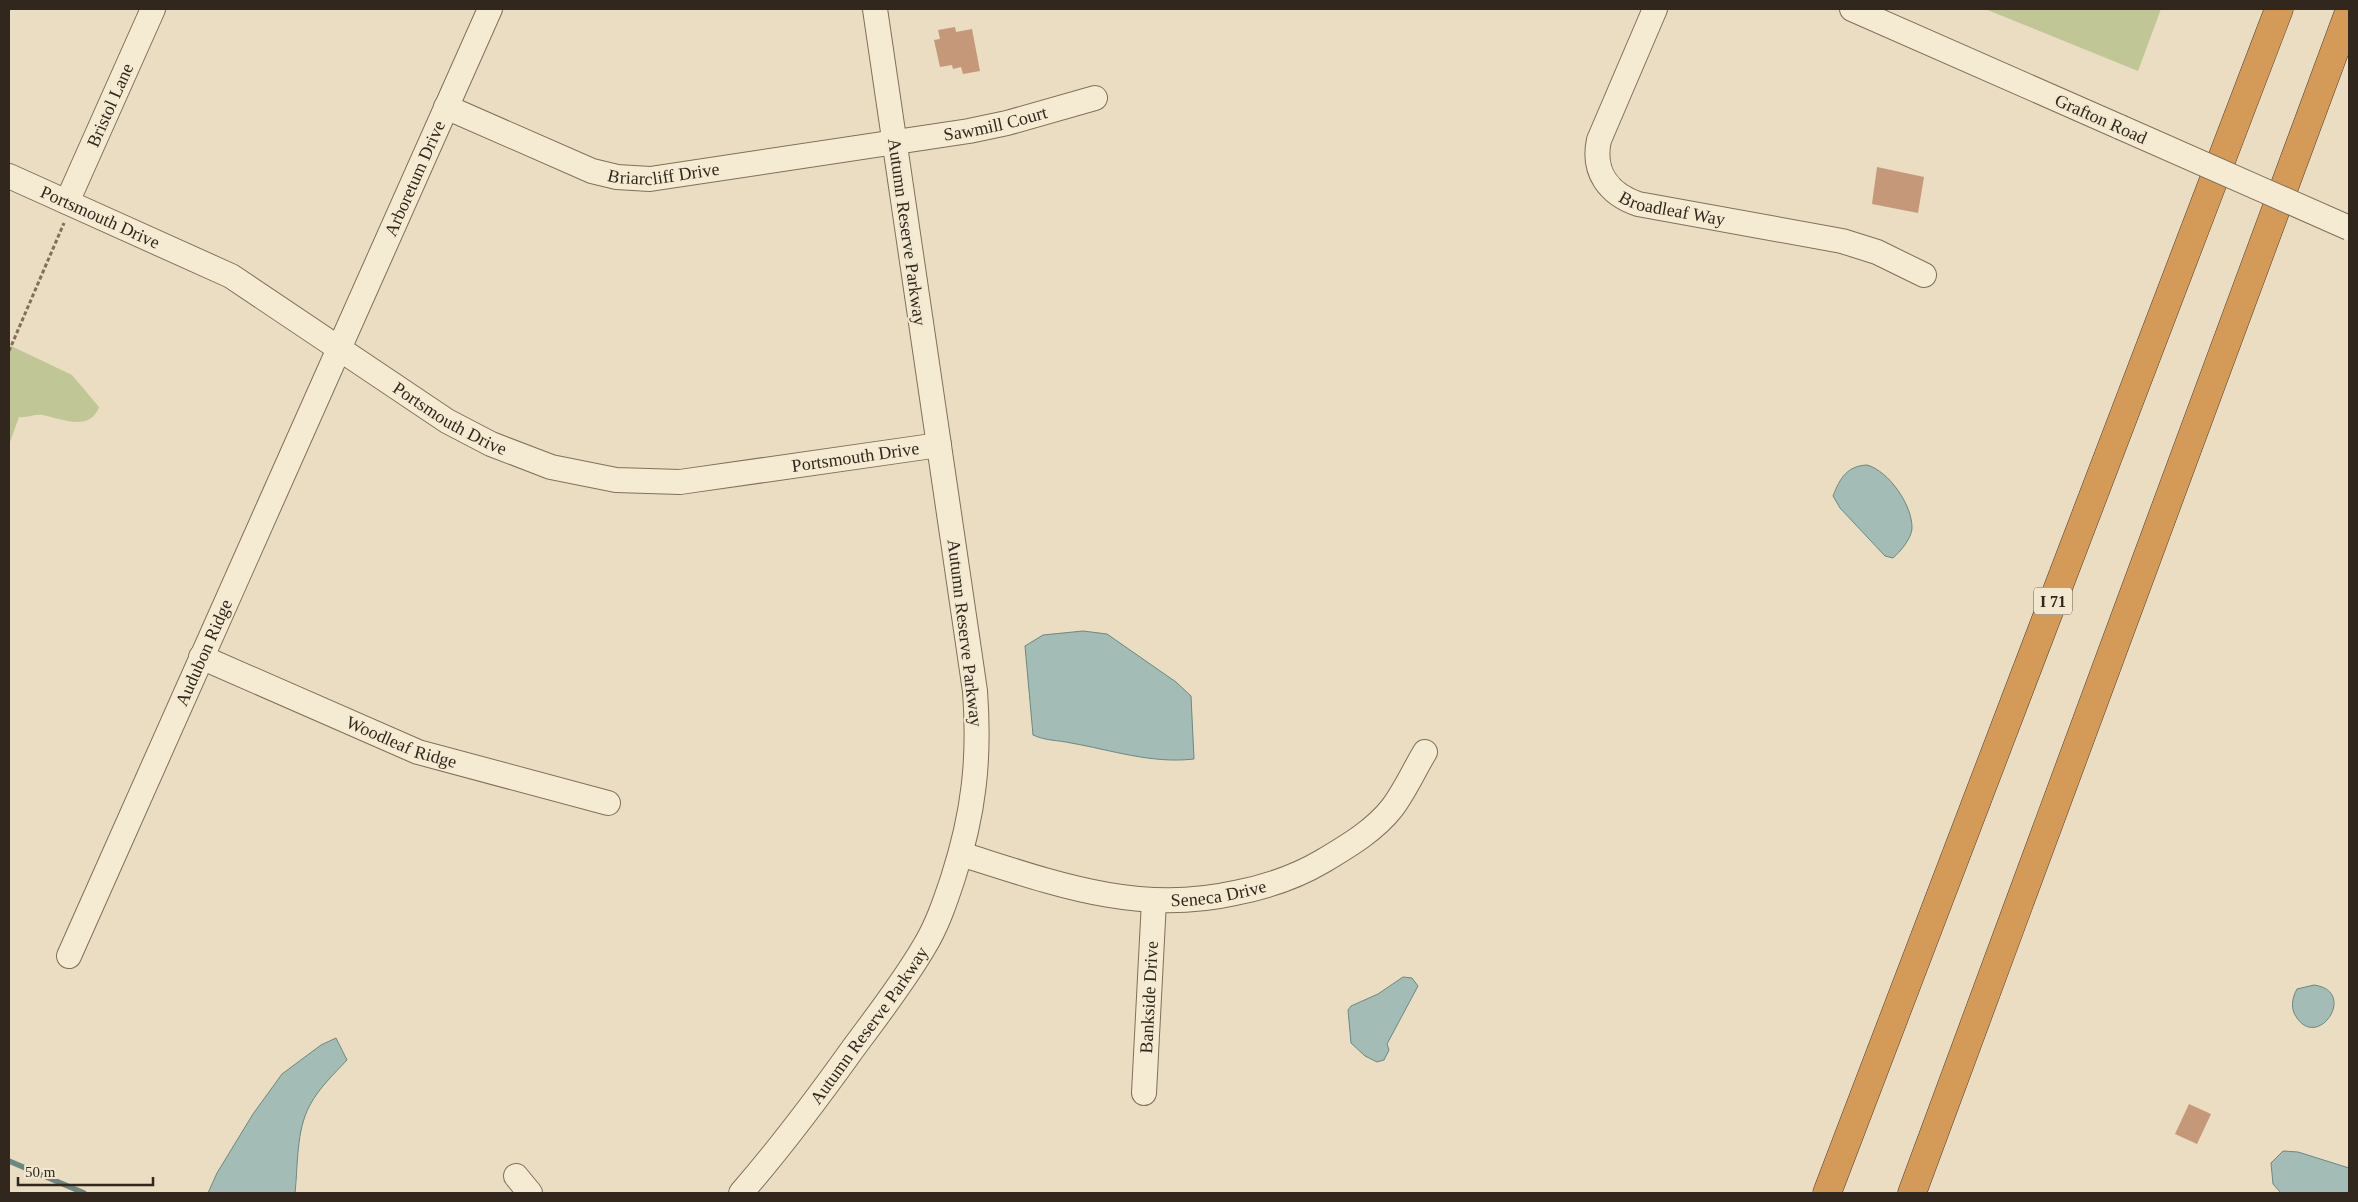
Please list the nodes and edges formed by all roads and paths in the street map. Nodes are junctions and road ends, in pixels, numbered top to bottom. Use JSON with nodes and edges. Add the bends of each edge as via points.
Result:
{"nodes":[{"id":1,"x":153,"y":9,"type":"edge"},
{"id":2,"x":490,"y":9,"type":"edge"},
{"id":3,"x":875,"y":9,"type":"edge"},
{"id":4,"x":1655,"y":9,"type":"edge"},
{"id":5,"x":1852,"y":9,"type":"edge"},
{"id":6,"x":2279,"y":9,"type":"edge"},
{"id":7,"x":2349,"y":12,"type":"edge"},
{"id":8,"x":1095,"y":98,"type":"dead end"},
{"id":9,"x":446,"y":107,"type":"junction"},
{"id":10,"x":894,"y":144,"type":"junction"},
{"id":11,"x":9,"y":176,"type":"edge"},
{"id":12,"x":67,"y":202,"type":"junction"},
{"id":13,"x":2349,"y":228,"type":"edge"},
{"id":14,"x":1924,"y":275,"type":"dead end"},
{"id":15,"x":339,"y":348,"type":"junction"},
{"id":16,"x":9,"y":351,"type":"edge"},
{"id":17,"x":939,"y":445,"type":"junction"},
{"id":18,"x":201,"y":657,"type":"junction"},
{"id":19,"x":1425,"y":752,"type":"dead end"},
{"id":20,"x":608,"y":803,"type":"dead end"},
{"id":21,"x":961,"y":854,"type":"junction"},
{"id":22,"x":1154,"y":901,"type":"junction"},
{"id":23,"x":69,"y":956,"type":"dead end"},
{"id":24,"x":1144,"y":1093,"type":"dead end"},
{"id":25,"x":741,"y":1193,"type":"edge"},
{"id":26,"x":1827,"y":1193,"type":"edge"},
{"id":27,"x":1912,"y":1193,"type":"edge"}],
"edges":[{"from":1,"to":12,"type":"street","name":"Bristol Lane"},
{"from":2,"to":9,"type":"street","name":"Arboretum Drive"},
{"from":3,"to":10,"type":"street","name":"Autumn Reserve Parkway"},
{"from":4,"to":14,"type":"street","name":"Broadleaf Way","via":[[1599,140],[1599,167],[1614,193],[1638,204],[1842,240],[1877,252]]},
{"from":5,"to":13,"type":"street","name":"Grafton Road","bridge":true},
{"from":6,"to":26,"type":"highway","number":"I 71"},
{"from":7,"to":27,"type":"highway"},
{"from":8,"to":10,"type":"street","name":"Sawmill Court","via":[[1007,123]]},
{"from":9,"to":10,"type":"street","name":"Briarcliff Drive","via":[[585,168],[632,179]]},
{"from":9,"to":15,"type":"street","name":"Arboretum Drive"},
{"from":10,"to":17,"type":"street","name":"Autumn Reserve Parkway"},
{"from":11,"to":12,"type":"street","name":"Portsmouth Drive"},
{"from":12,"to":15,"type":"street","name":"Portsmouth Drive","via":[[231,276]]},
{"from":12,"to":16,"type":"path","via":[[67,215]]},
{"from":15,"to":17,"type":"street","name":"Portsmouth Drive","via":[[438,415],[481,439],[551,466],[600,478],[680,482]]},
{"from":15,"to":18,"type":"street","name":"Audubon Ridge"},
{"from":17,"to":21,"type":"street","name":"Autumn Reserve Parkway","via":[[977,716],[976,780]]},
{"from":18,"to":20,"type":"street","name":"Woodleaf Ridge","via":[[418,752]]},
{"from":18,"to":23,"type":"street","name":"Audubon Ridge"},
{"from":19,"to":22,"type":"street","name":"Seneca Drive","via":[[1392,809],[1358,838],[1315,866],[1255,889],[1199,900]]},
{"from":21,"to":22,"type":"street","name":"Seneca Drive","via":[[1084,891]]},
{"from":21,"to":25,"type":"street","name":"Autumn Reserve Parkway","via":[[944,905],[924,947],[813,1104]]},
{"from":22,"to":24,"type":"street","name":"Bankside Drive"}]}
